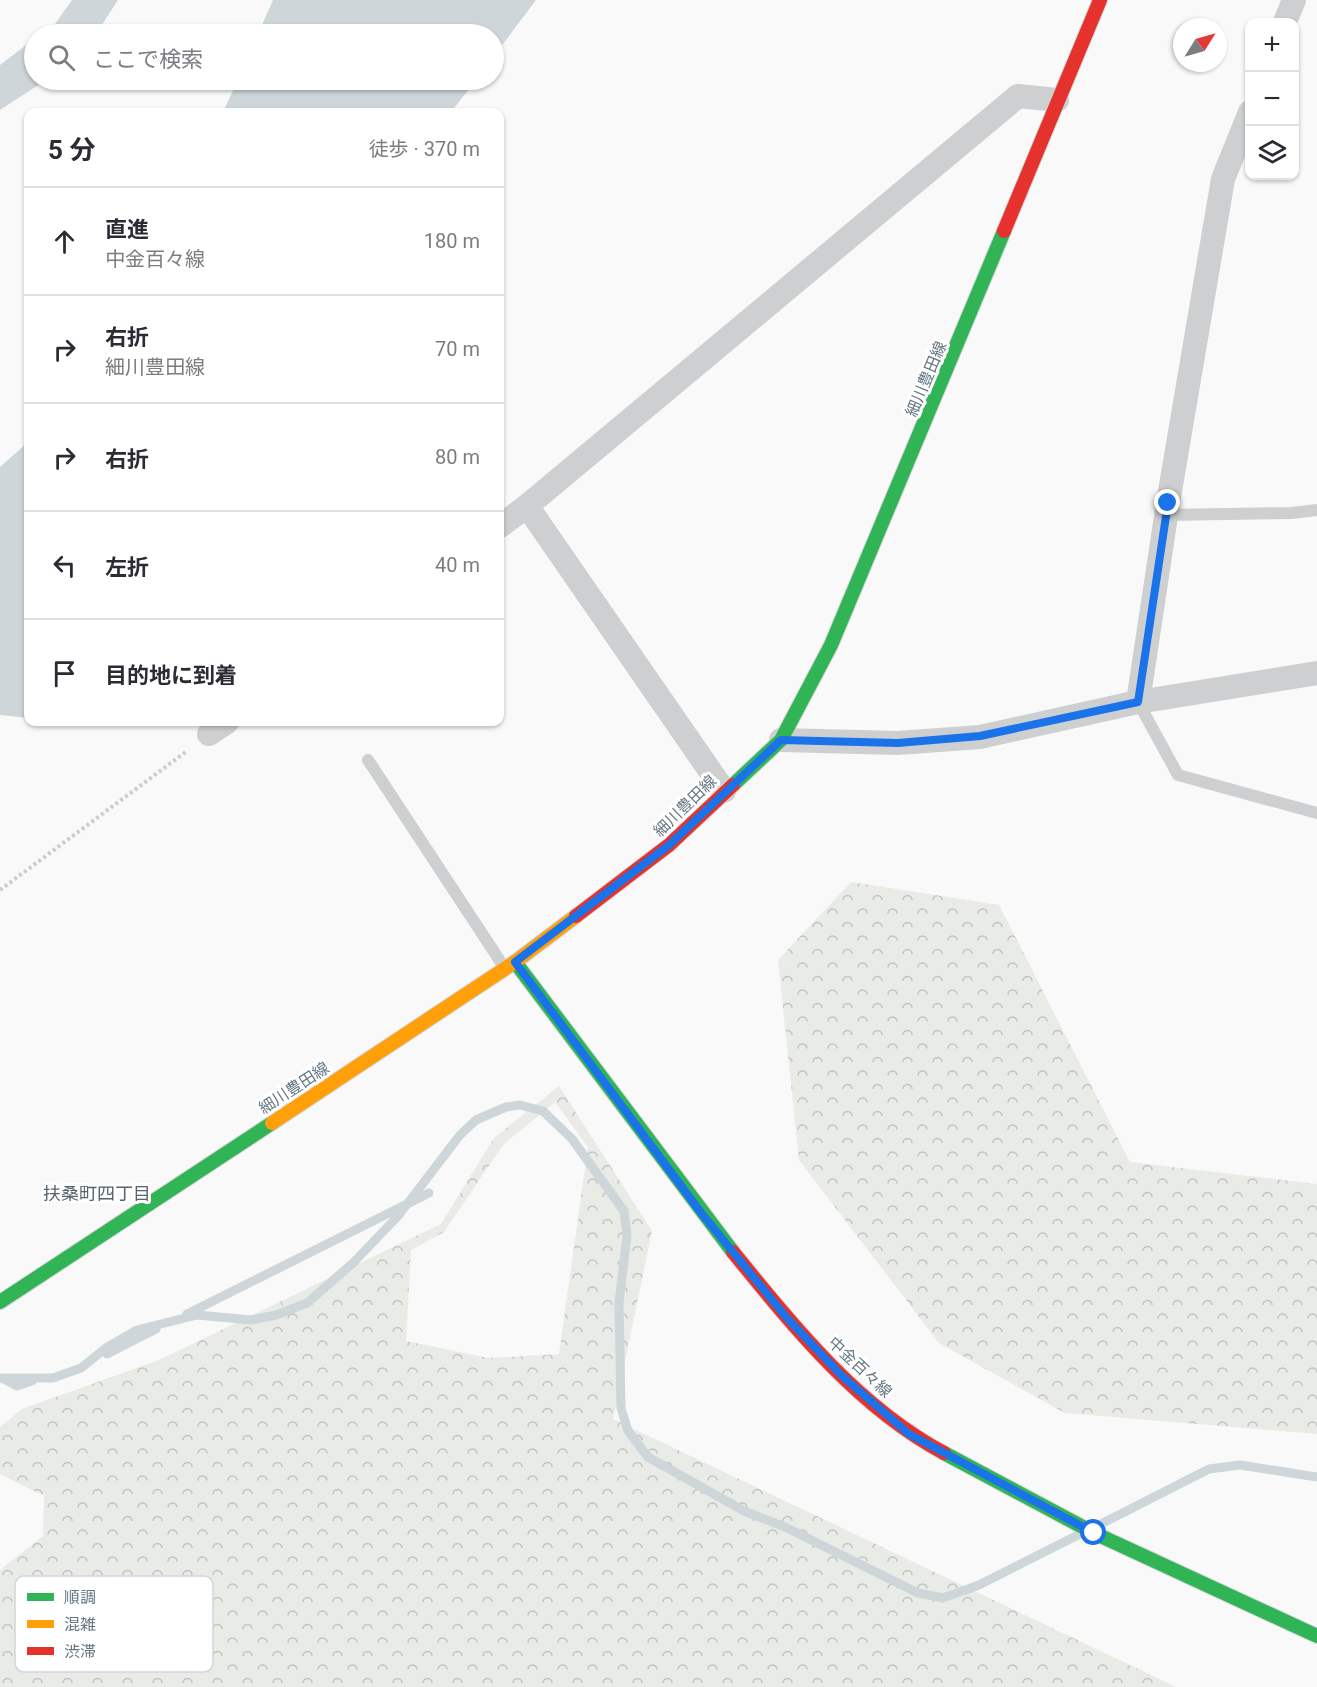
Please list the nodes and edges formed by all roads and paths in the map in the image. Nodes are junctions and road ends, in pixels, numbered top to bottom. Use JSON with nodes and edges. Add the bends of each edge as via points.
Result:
{"nodes":[{"id":1,"x":1100,"y":0,"type":"edge"},
{"id":2,"x":1294,"y":0,"type":"edge"},
{"id":3,"x":1287,"y":18,"type":"edge"},
{"id":4,"x":1058,"y":100,"type":"junction"},
{"id":5,"x":1245,"y":124,"type":"edge"},
{"id":6,"x":527,"y":506,"type":"junction"},
{"id":7,"x":1317,"y":510,"type":"edge"},
{"id":8,"x":1166,"y":515,"type":"junction"},
{"id":9,"x":504,"y":523,"type":"edge"},
{"id":10,"x":1317,"y":673,"type":"edge"},
{"id":11,"x":1138,"y":702,"type":"junction"},
{"id":12,"x":218,"y":728,"type":"edge"},
{"id":13,"x":781,"y":740,"type":"junction"},
{"id":14,"x":368,"y":760,"type":"dead end"},
{"id":15,"x":724,"y":791,"type":"junction"},
{"id":16,"x":1317,"y":813,"type":"edge"},
{"id":17,"x":0,"y":890,"type":"edge"},
{"id":18,"x":510,"y":965,"type":"junction"},
{"id":19,"x":0,"y":1302,"type":"edge"},
{"id":20,"x":1317,"y":1636,"type":"edge"}],
"edges":[{"from":1,"to":4,"type":"main road","name":"細川豊田線"},
{"from":2,"to":3,"type":"street"},
{"from":4,"to":6,"type":"street","via":[[1018,96]]},
{"from":4,"to":13,"type":"main road","name":"細川豊田線","via":[[867,562],[831,645]]},
{"from":5,"to":8,"type":"street","via":[[1223,179]]},
{"from":6,"to":9,"type":"street"},
{"from":6,"to":15,"type":"street"},
{"from":7,"to":8,"type":"lane"},
{"from":8,"to":11,"type":"street"},
{"from":10,"to":11,"type":"street"},
{"from":11,"to":13,"type":"street","via":[[980,736],[898,743]]},
{"from":11,"to":16,"type":"lane","via":[[1178,775]]},
{"from":12,"to":17,"type":"path"},
{"from":13,"to":15,"type":"main road","name":"細川豊田線"},
{"from":14,"to":18,"type":"lane"},
{"from":15,"to":18,"type":"main road","name":"細川豊田線","via":[[669,845]]},
{"from":18,"to":19,"type":"main road","name":"細川豊田線"},
{"from":18,"to":20,"type":"main road","name":"中金百々線","via":[[786,1317],[842,1376],[909,1434],[1094,1533]]}]}
